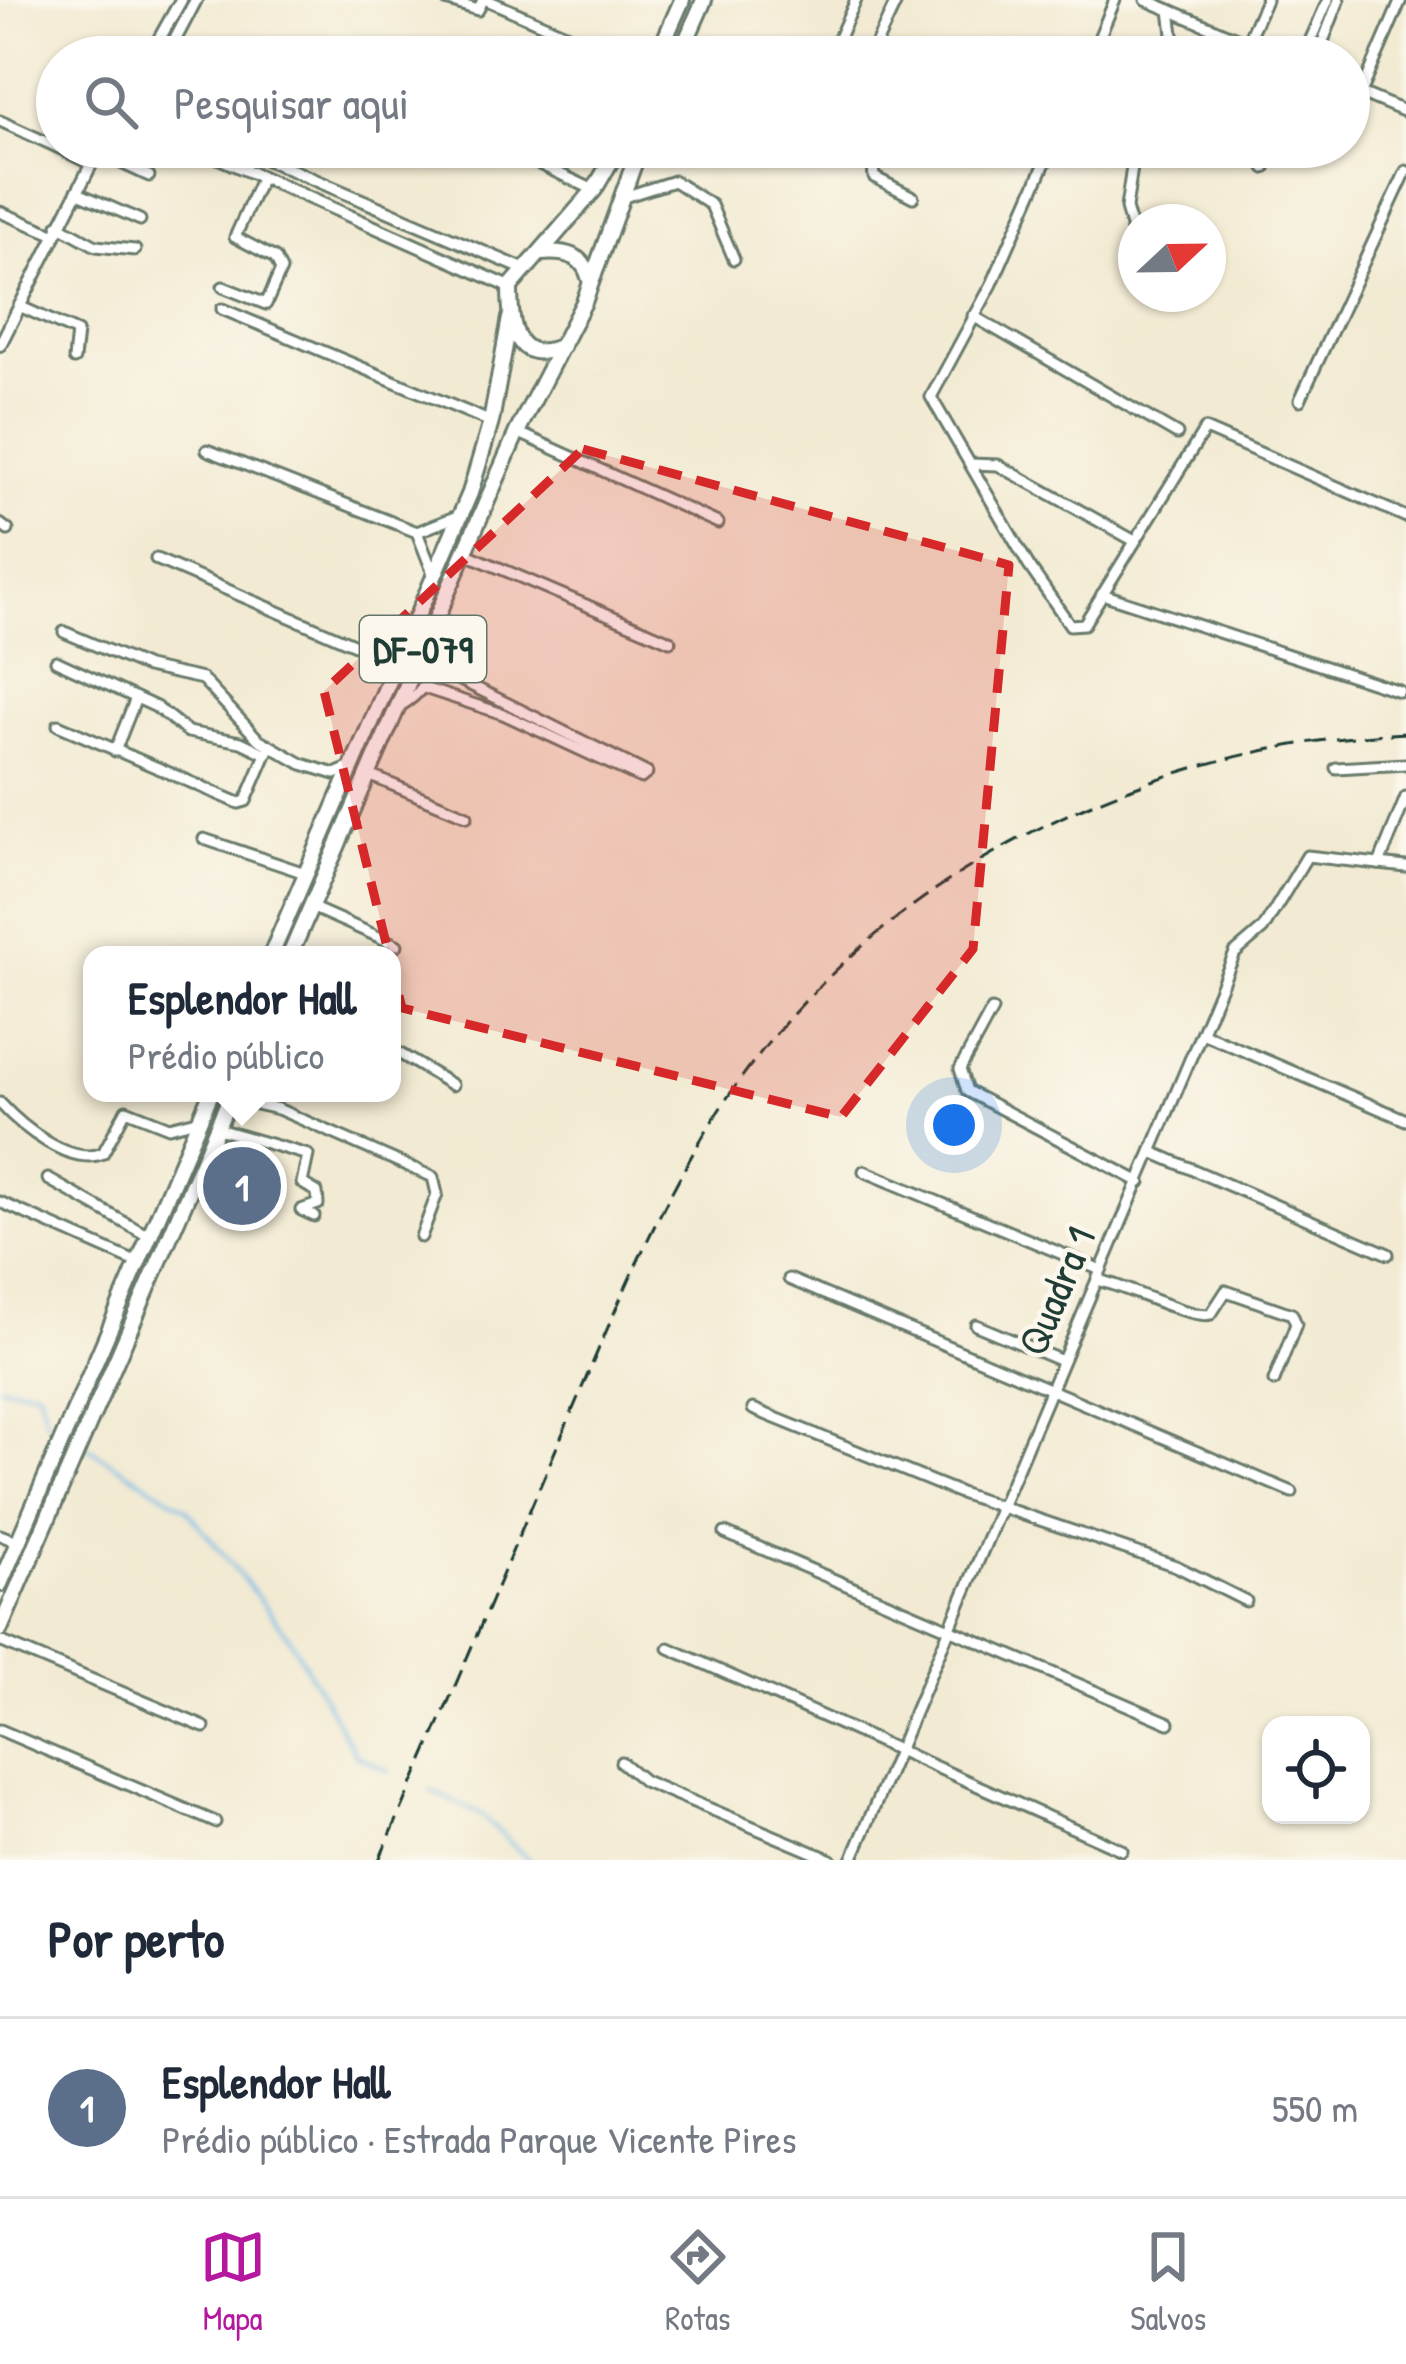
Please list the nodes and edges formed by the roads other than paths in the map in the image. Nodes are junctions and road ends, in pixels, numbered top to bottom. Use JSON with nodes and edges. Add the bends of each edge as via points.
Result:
{"nodes":[{"id":1,"x":181,"y":0,"type":"edge"},
{"id":2,"x":196,"y":0,"type":"edge"},
{"id":3,"x":446,"y":0,"type":"edge"},
{"id":4,"x":485,"y":0,"type":"edge"},
{"id":5,"x":682,"y":0,"type":"edge"},
{"id":6,"x":704,"y":0,"type":"edge"},
{"id":7,"x":856,"y":0,"type":"edge"},
{"id":8,"x":897,"y":0,"type":"edge"},
{"id":9,"x":1115,"y":0,"type":"edge"},
{"id":10,"x":1147,"y":0,"type":"edge"},
{"id":11,"x":1266,"y":0,"type":"edge"},
{"id":12,"x":1328,"y":0,"type":"edge"},
{"id":13,"x":1339,"y":0,"type":"edge"},
{"id":14,"x":1401,"y":0,"type":"edge"},
{"id":15,"x":1170,"y":10,"type":"junction"},
{"id":16,"x":161,"y":36,"type":"edge"},
{"id":17,"x":177,"y":36,"type":"edge"},
{"id":18,"x":569,"y":36,"type":"edge"},
{"id":19,"x":666,"y":36,"type":"edge"},
{"id":20,"x":688,"y":36,"type":"edge"},
{"id":21,"x":840,"y":36,"type":"edge"},
{"id":22,"x":880,"y":36,"type":"edge"},
{"id":23,"x":1100,"y":36,"type":"edge"},
{"id":24,"x":1172,"y":36,"type":"edge"},
{"id":25,"x":1233,"y":36,"type":"edge"},
{"id":26,"x":1250,"y":36,"type":"edge"},
{"id":27,"x":1313,"y":36,"type":"edge"},
{"id":28,"x":1325,"y":36,"type":"edge"},
{"id":29,"x":1370,"y":72,"type":"edge"},
{"id":30,"x":1370,"y":97,"type":"edge"},
{"id":31,"x":1406,"y":112,"type":"edge"},
{"id":32,"x":0,"y":121,"type":"edge"},
{"id":33,"x":36,"y":137,"type":"edge"},
{"id":34,"x":89,"y":168,"type":"edge"},
{"id":35,"x":130,"y":168,"type":"edge"},
{"id":36,"x":238,"y":168,"type":"edge"},
{"id":37,"x":287,"y":168,"type":"edge"},
{"id":38,"x":547,"y":168,"type":"edge"},
{"id":39,"x":607,"y":168,"type":"edge"},
{"id":40,"x":631,"y":168,"type":"edge"},
{"id":41,"x":873,"y":168,"type":"edge"},
{"id":42,"x":1042,"y":168,"type":"edge"},
{"id":43,"x":1132,"y":168,"type":"edge"},
{"id":44,"x":1406,"y":171,"type":"edge"},
{"id":45,"x":149,"y":176,"type":"dead end"},
{"id":46,"x":261,"y":179,"type":"junction"},
{"id":47,"x":594,"y":190,"type":"junction"},
{"id":48,"x":76,"y":192,"type":"junction"},
{"id":49,"x":913,"y":197,"type":"dead end"},
{"id":50,"x":617,"y":200,"type":"junction"},
{"id":51,"x":1127,"y":204,"type":"edge"},
{"id":52,"x":0,"y":212,"type":"edge"},
{"id":53,"x":140,"y":220,"type":"dead end"},
{"id":54,"x":55,"y":229,"type":"junction"},
{"id":55,"x":135,"y":250,"type":"dead end"},
{"id":56,"x":541,"y":253,"type":"junction"},
{"id":57,"x":734,"y":259,"type":"dead end"},
{"id":58,"x":521,"y":268,"type":"junction"},
{"id":59,"x":591,"y":285,"type":"junction"},
{"id":60,"x":510,"y":286,"type":"junction"},
{"id":61,"x":223,"y":287,"type":"dead end"},
{"id":62,"x":19,"y":306,"type":"junction"},
{"id":63,"x":222,"y":309,"type":"dead end"},
{"id":64,"x":974,"y":316,"type":"junction"},
{"id":65,"x":510,"y":318,"type":"junction"},
{"id":66,"x":0,"y":345,"type":"edge"},
{"id":67,"x":562,"y":346,"type":"junction"},
{"id":68,"x":74,"y":359,"type":"dead end"},
{"id":69,"x":1300,"y":400,"type":"dead end"},
{"id":70,"x":491,"y":422,"type":"junction"},
{"id":71,"x":517,"y":432,"type":"junction"},
{"id":72,"x":1177,"y":434,"type":"dead end"},
{"id":73,"x":207,"y":450,"type":"dead end"},
{"id":74,"x":970,"y":464,"type":"junction"},
{"id":75,"x":460,"y":514,"type":"junction"},
{"id":76,"x":1406,"y":517,"type":"edge"},
{"id":77,"x":718,"y":524,"type":"dead end"},
{"id":78,"x":417,"y":532,"type":"junction"},
{"id":79,"x":1133,"y":540,"type":"junction"},
{"id":80,"x":464,"y":554,"type":"junction"},
{"id":81,"x":156,"y":559,"type":"dead end"},
{"id":82,"x":433,"y":573,"type":"junction"},
{"id":83,"x":1102,"y":594,"type":"junction"},
{"id":84,"x":431,"y":629,"type":"junction"},
{"id":85,"x":64,"y":632,"type":"dead end"},
{"id":86,"x":670,"y":641,"type":"dead end"},
{"id":87,"x":404,"y":643,"type":"junction"},
{"id":88,"x":362,"y":648,"type":"junction"},
{"id":89,"x":56,"y":661,"type":"dead end"},
{"id":90,"x":434,"y":667,"type":"junction"},
{"id":91,"x":386,"y":683,"type":"junction"},
{"id":92,"x":467,"y":687,"type":"junction"},
{"id":93,"x":424,"y":688,"type":"junction"},
{"id":94,"x":1399,"y":691,"type":"dead end"},
{"id":95,"x":136,"y":698,"type":"junction"},
{"id":96,"x":463,"y":699,"type":"junction"},
{"id":97,"x":398,"y":707,"type":"junction"},
{"id":98,"x":505,"y":710,"type":"junction"},
{"id":99,"x":58,"y":725,"type":"dead end"},
{"id":100,"x":563,"y":736,"type":"junction"},
{"id":101,"x":115,"y":751,"type":"junction"},
{"id":102,"x":267,"y":751,"type":"junction"},
{"id":103,"x":1406,"y":764,"type":"edge"},
{"id":104,"x":349,"y":768,"type":"junction"},
{"id":105,"x":1336,"y":768,"type":"dead end"},
{"id":106,"x":325,"y":772,"type":"junction"},
{"id":107,"x":370,"y":775,"type":"junction"},
{"id":108,"x":340,"y":795,"type":"junction"},
{"id":109,"x":1406,"y":797,"type":"edge"},
{"id":110,"x":466,"y":816,"type":"dead end"},
{"id":111,"x":204,"y":839,"type":"dead end"},
{"id":112,"x":1379,"y":864,"type":"junction"},
{"id":113,"x":1406,"y":867,"type":"edge"},
{"id":114,"x":305,"y":873,"type":"junction"},
{"id":115,"x":298,"y":890,"type":"junction"},
{"id":116,"x":311,"y":908,"type":"junction"},
{"id":117,"x":289,"y":912,"type":"junction"},
{"id":118,"x":397,"y":945,"type":"dead end"},
{"id":119,"x":275,"y":946,"type":"edge"},
{"id":120,"x":294,"y":946,"type":"edge"},
{"id":121,"x":992,"y":1010,"type":"dead end"},
{"id":122,"x":1202,"y":1033,"type":"junction"},
{"id":123,"x":401,"y":1054,"type":"edge"},
{"id":124,"x":452,"y":1085,"type":"dead end"},
{"id":125,"x":208,"y":1102,"type":"edge"},
{"id":126,"x":228,"y":1102,"type":"edge"},
{"id":127,"x":254,"y":1102,"type":"edge"},
{"id":128,"x":0,"y":1103,"type":"edge"},
{"id":129,"x":200,"y":1119,"type":"junction"},
{"id":130,"x":1406,"y":1120,"type":"edge"},
{"id":131,"x":169,"y":1127,"type":"junction"},
{"id":132,"x":218,"y":1129,"type":"junction"},
{"id":133,"x":1152,"y":1152,"type":"junction"},
{"id":134,"x":183,"y":1156,"type":"junction"},
{"id":135,"x":864,"y":1172,"type":"dead end"},
{"id":136,"x":48,"y":1179,"type":"dead end"},
{"id":137,"x":1140,"y":1182,"type":"junction"},
{"id":138,"x":0,"y":1202,"type":"edge"},
{"id":139,"x":314,"y":1216,"type":"dead end"},
{"id":140,"x":150,"y":1237,"type":"junction"},
{"id":141,"x":421,"y":1237,"type":"dead end"},
{"id":142,"x":1388,"y":1254,"type":"dead end"},
{"id":143,"x":138,"y":1263,"type":"junction"},
{"id":144,"x":1099,"y":1275,"type":"junction"},
{"id":145,"x":790,"y":1279,"type":"dead end"},
{"id":146,"x":976,"y":1325,"type":"dead end"},
{"id":147,"x":1062,"y":1361,"type":"junction"},
{"id":148,"x":1274,"y":1381,"type":"dead end"},
{"id":149,"x":1050,"y":1390,"type":"junction"},
{"id":150,"x":753,"y":1409,"type":"dead end"},
{"id":151,"x":1292,"y":1492,"type":"dead end"},
{"id":152,"x":1003,"y":1508,"type":"junction"},
{"id":153,"x":725,"y":1533,"type":"dead end"},
{"id":154,"x":0,"y":1534,"type":"edge"},
{"id":155,"x":18,"y":1542,"type":"junction"},
{"id":156,"x":0,"y":1584,"type":"edge"},
{"id":157,"x":0,"y":1594,"type":"edge"},
{"id":158,"x":1246,"y":1601,"type":"dead end"},
{"id":159,"x":4,"y":1610,"type":"edge"},
{"id":160,"x":0,"y":1629,"type":"edge"},
{"id":161,"x":949,"y":1630,"type":"junction"},
{"id":162,"x":0,"y":1641,"type":"edge"},
{"id":163,"x":669,"y":1648,"type":"dead end"},
{"id":164,"x":1168,"y":1723,"type":"dead end"},
{"id":165,"x":204,"y":1727,"type":"dead end"},
{"id":166,"x":0,"y":1730,"type":"edge"},
{"id":167,"x":894,"y":1752,"type":"junction"},
{"id":168,"x":621,"y":1762,"type":"dead end"},
{"id":169,"x":215,"y":1822,"type":"dead end"},
{"id":170,"x":1122,"y":1850,"type":"dead end"},
{"id":171,"x":831,"y":1860,"type":"edge"},
{"id":172,"x":852,"y":1860,"type":"edge"}],
"edges":[{"from":1,"to":16,"type":"street"},
{"from":2,"to":17,"type":"street"},
{"from":3,"to":4,"type":"street","via":[[478,10]]},
{"from":4,"to":18,"type":"street"},
{"from":5,"to":19,"type":"main road"},
{"from":6,"to":20,"type":"main road"},
{"from":7,"to":21,"type":"street"},
{"from":8,"to":22,"type":"street"},
{"from":9,"to":23,"type":"street"},
{"from":10,"to":15,"type":"street"},
{"from":11,"to":26,"type":"street"},
{"from":12,"to":27,"type":"street"},
{"from":13,"to":28,"type":"street"},
{"from":14,"to":29,"type":"street"},
{"from":15,"to":24,"type":"street"},
{"from":15,"to":25,"type":"street"},
{"from":30,"to":31,"type":"street"},
{"from":32,"to":33,"type":"street"},
{"from":34,"to":48,"type":"street"},
{"from":35,"to":45,"type":"street"},
{"from":36,"to":46,"type":"street"},
{"from":37,"to":58,"type":"street"},
{"from":38,"to":47,"type":"street"},
{"from":39,"to":47,"type":"main road"},
{"from":40,"to":50,"type":"main road","number":"DF-079"},
{"from":41,"to":49,"type":"street","via":[[874,177]]},
{"from":42,"to":64,"type":"street"},
{"from":43,"to":51,"type":"street"},
{"from":44,"to":69,"type":"street"},
{"from":46,"to":60,"type":"street"},
{"from":46,"to":61,"type":"street","via":[[235,237],[275,258],[281,270],[266,304]]},
{"from":47,"to":56,"type":"main road"},
{"from":48,"to":53,"type":"street"},
{"from":48,"to":54,"type":"street"},
{"from":50,"to":57,"type":"street","via":[[674,181],[711,205]]},
{"from":50,"to":59,"type":"main road","number":"DF-079"},
{"from":52,"to":54,"type":"street"},
{"from":54,"to":55,"type":"street","via":[[96,246]]},
{"from":54,"to":62,"type":"street"},
{"from":56,"to":58,"type":"main road"},
{"from":56,"to":59,"type":"main road","via":[[580,260]]},
{"from":58,"to":60,"type":"main road"},
{"from":59,"to":67,"type":"main road","number":"DF-079"},
{"from":60,"to":65,"type":"main road","number":"DF-079"},
{"from":62,"to":66,"type":"street"},
{"from":62,"to":68,"type":"street","via":[[77,332]]},
{"from":63,"to":70,"type":"street"},
{"from":64,"to":72,"type":"street"},
{"from":64,"to":74,"type":"street","via":[[931,397]]},
{"from":65,"to":67,"type":"main road","via":[[528,350]]},
{"from":65,"to":70,"type":"main road","number":"DF-079"},
{"from":67,"to":71,"type":"main road","number":"DF-079"},
{"from":70,"to":75,"type":"main road","number":"DF-079"},
{"from":71,"to":77,"type":"street"},
{"from":71,"to":80,"type":"main road","number":"DF-079"},
{"from":73,"to":78,"type":"street"},
{"from":74,"to":79,"type":"street","via":[[998,465]]},
{"from":74,"to":83,"type":"street","via":[[1070,625],[1084,624]]},
{"from":75,"to":78,"type":"street"},
{"from":75,"to":82,"type":"main road","number":"DF-079"},
{"from":76,"to":79,"type":"street","via":[[1206,429]]},
{"from":78,"to":82,"type":"street"},
{"from":79,"to":83,"type":"street"},
{"from":80,"to":84,"type":"main road","number":"DF-079"},
{"from":80,"to":86,"type":"street"},
{"from":81,"to":88,"type":"street"},
{"from":82,"to":87,"type":"main road","number":"DF-079"},
{"from":83,"to":94,"type":"street"},
{"from":84,"to":90,"type":"street"},
{"from":84,"to":97,"type":"main road","number":"DF-079"},
{"from":85,"to":102,"type":"street","via":[[202,680]]},
{"from":87,"to":88,"type":"street","via":[[380,652]]},
{"from":87,"to":91,"type":"main road","number":"DF-079"},
{"from":88,"to":91,"type":"street","via":[[379,662]]},
{"from":89,"to":95,"type":"street"},
{"from":90,"to":92,"type":"street"},
{"from":90,"to":93,"type":"street"},
{"from":91,"to":104,"type":"main road","number":"DF-079"},
{"from":92,"to":96,"type":"street"},
{"from":92,"to":98,"type":"street"},
{"from":93,"to":96,"type":"street"},
{"from":93,"to":97,"type":"street"},
{"from":95,"to":101,"type":"street"},
{"from":95,"to":102,"type":"street","via":[[188,732]]},
{"from":96,"to":98,"type":"street"},
{"from":97,"to":107,"type":"main road","number":"DF-079"},
{"from":98,"to":100,"type":"street"},
{"from":99,"to":101,"type":"street"},
{"from":100,"to":100,"type":"street","via":[[641,778],[647,773]]},
{"from":101,"to":102,"type":"street","via":[[239,803]]},
{"from":102,"to":106,"type":"street"},
{"from":103,"to":105,"type":"street"},
{"from":104,"to":106,"type":"street"},
{"from":104,"to":108,"type":"main road","number":"DF-079"},
{"from":106,"to":108,"type":"street"},
{"from":107,"to":110,"type":"street"},
{"from":107,"to":116,"type":"main road","number":"DF-079"},
{"from":108,"to":114,"type":"main road","number":"DF-079"},
{"from":109,"to":112,"type":"street"},
{"from":111,"to":114,"type":"street"},
{"from":112,"to":113,"type":"street","name":"Quadra 1"},
{"from":112,"to":122,"type":"street","name":"Quadra 1","via":[[1304,859],[1263,929],[1235,953]]},
{"from":114,"to":115,"type":"main road","number":"DF-079"},
{"from":115,"to":116,"type":"main road"},
{"from":115,"to":117,"type":"main road","number":"DF-079"},
{"from":116,"to":117,"type":"main road"},
{"from":116,"to":118,"type":"street"},
{"from":116,"to":120,"type":"main road","number":"DF-079"},
{"from":117,"to":119,"type":"main road","number":"DF-079"},
{"from":121,"to":137,"type":"street","via":[[960,1069],[967,1091]]},
{"from":122,"to":130,"type":"street"},
{"from":122,"to":133,"type":"street","name":"Quadra 1"},
{"from":123,"to":124,"type":"street"},
{"from":125,"to":129,"type":"main road"},
{"from":126,"to":132,"type":"main road"},
{"from":127,"to":141,"type":"street","via":[[434,1178],[437,1194]]},
{"from":128,"to":131,"type":"street","via":[[49,1142],[86,1157],[103,1153],[126,1111]]},
{"from":129,"to":131,"type":"street"},
{"from":129,"to":134,"type":"main road"},
{"from":131,"to":134,"type":"street"},
{"from":132,"to":139,"type":"street","via":[[308,1155],[302,1183],[317,1192],[318,1204],[302,1210]]},
{"from":132,"to":159,"type":"main road"},
{"from":133,"to":137,"type":"street","name":"Quadra 1"},
{"from":133,"to":142,"type":"street"},
{"from":134,"to":140,"type":"main road"},
{"from":135,"to":144,"type":"street"},
{"from":136,"to":140,"type":"street"},
{"from":137,"to":144,"type":"street","name":"Quadra 1"},
{"from":138,"to":143,"type":"street"},
{"from":140,"to":143,"type":"main road"},
{"from":143,"to":155,"type":"main road"},
{"from":144,"to":147,"type":"street","name":"Quadra 1"},
{"from":144,"to":148,"type":"street","via":[[1204,1317],[1226,1291],[1292,1314],[1296,1324]]},
{"from":145,"to":149,"type":"street"},
{"from":146,"to":147,"type":"street"},
{"from":147,"to":149,"type":"street","name":"Quadra 1"},
{"from":149,"to":151,"type":"street"},
{"from":149,"to":152,"type":"street","name":"Quadra 1"},
{"from":150,"to":152,"type":"street"},
{"from":152,"to":158,"type":"street","via":[[1176,1566]]},
{"from":152,"to":161,"type":"street","name":"Quadra 1"},
{"from":153,"to":161,"type":"street"},
{"from":154,"to":155,"type":"street"},
{"from":155,"to":156,"type":"main road"},
{"from":156,"to":157,"type":"main road"},
{"from":159,"to":160,"type":"main road"},
{"from":161,"to":164,"type":"street"},
{"from":161,"to":167,"type":"street","name":"Quadra 1"},
{"from":162,"to":165,"type":"street"},
{"from":163,"to":167,"type":"street"},
{"from":166,"to":169,"type":"street"},
{"from":167,"to":170,"type":"street"},
{"from":167,"to":172,"type":"street","name":"Quadra 1"},
{"from":168,"to":171,"type":"street","via":[[644,1781]]}]}
